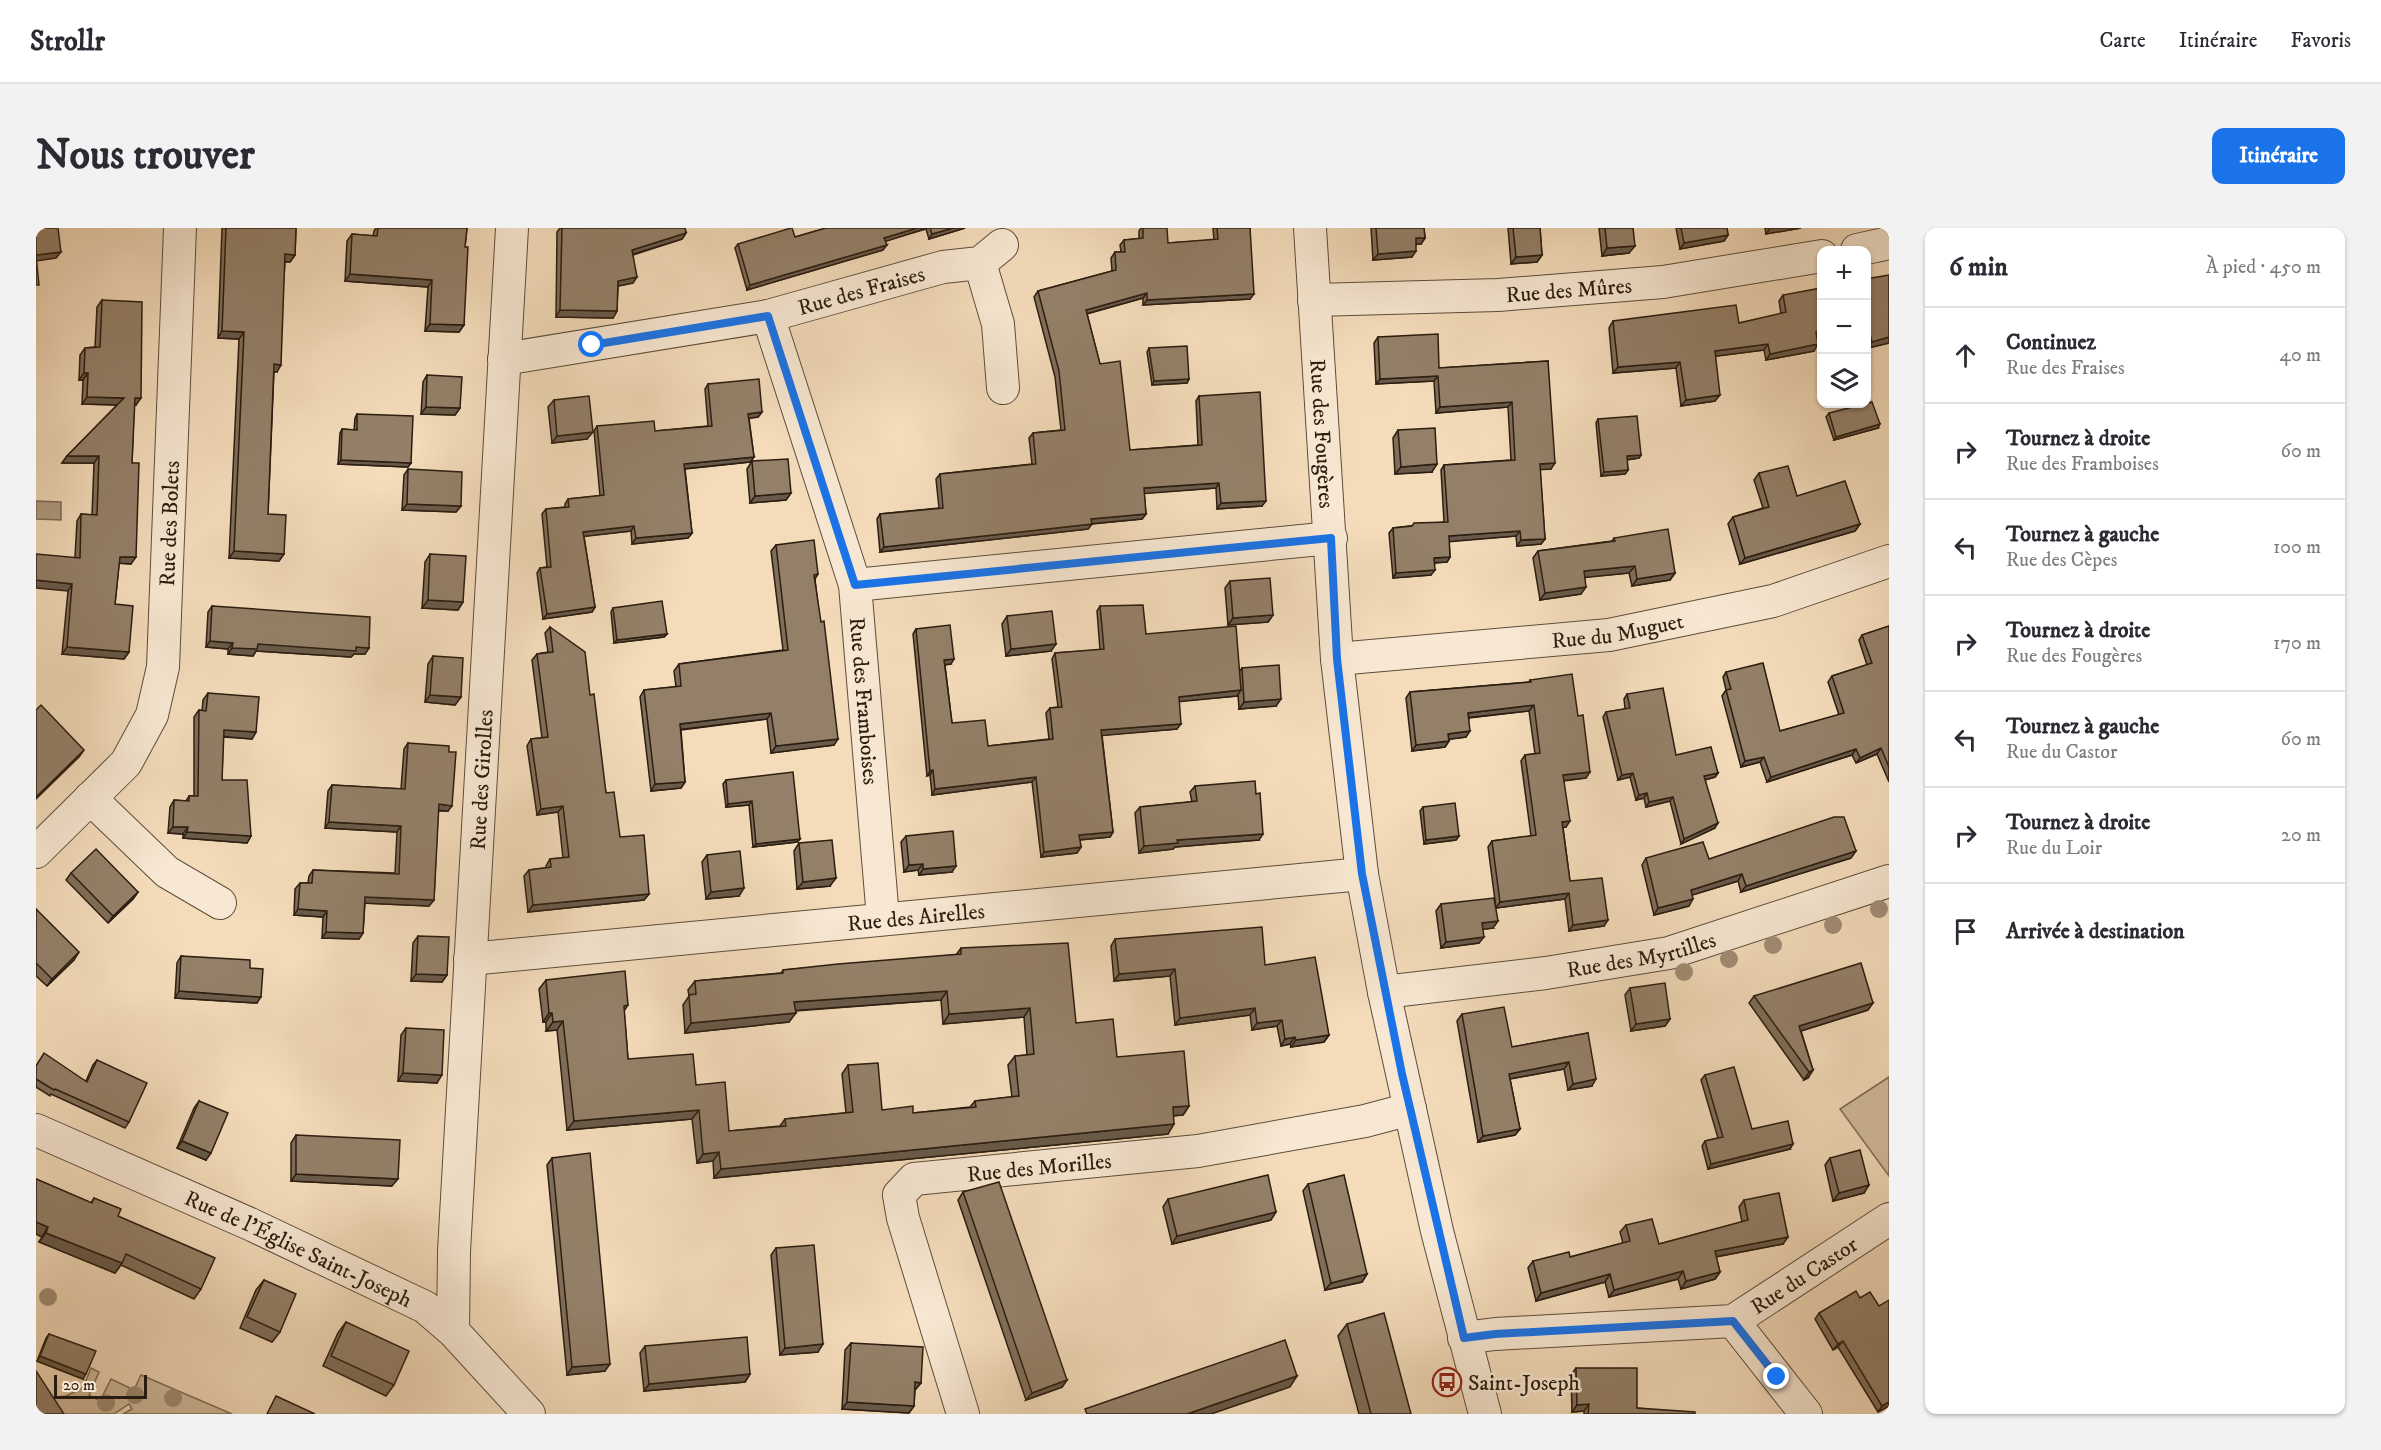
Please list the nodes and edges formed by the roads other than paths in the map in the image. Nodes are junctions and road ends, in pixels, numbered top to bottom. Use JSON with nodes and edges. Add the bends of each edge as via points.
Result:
{"nodes":[{"id":1,"x":180,"y":228,"type":"edge"},
{"id":2,"x":512,"y":228,"type":"edge"},
{"id":3,"x":1310,"y":228,"type":"edge"},
{"id":4,"x":1889,"y":243,"type":"edge"},
{"id":5,"x":1871,"y":247,"type":"edge"},
{"id":6,"x":1817,"y":257,"type":"edge"},
{"id":7,"x":1314,"y":300,"type":"junction"},
{"id":8,"x":768,"y":316,"type":"junction"},
{"id":9,"x":504,"y":359,"type":"junction"},
{"id":10,"x":1004,"y":388,"type":"dead end"},
{"id":11,"x":1331,"y":538,"type":"junction"},
{"id":12,"x":1889,"y":561,"type":"edge"},
{"id":13,"x":855,"y":585,"type":"junction"},
{"id":14,"x":1337,"y":659,"type":"junction"},
{"id":15,"x":90,"y":798,"type":"junction"},
{"id":16,"x":36,"y":852,"type":"edge"},
{"id":17,"x":1362,"y":874,"type":"junction"},
{"id":18,"x":1889,"y":881,"type":"edge"},
{"id":19,"x":220,"y":903,"type":"dead end"},
{"id":20,"x":883,"y":918,"type":"junction"},
{"id":21,"x":470,"y":959,"type":"junction"},
{"id":22,"x":1384,"y":992,"type":"junction"},
{"id":23,"x":1410,"y":1109,"type":"junction"},
{"id":24,"x":36,"y":1130,"type":"edge"},
{"id":25,"x":1889,"y":1218,"type":"edge"},
{"id":26,"x":1733,"y":1321,"type":"junction"},
{"id":27,"x":453,"y":1331,"type":"junction"},
{"id":28,"x":1464,"y":1338,"type":"junction"},
{"id":29,"x":529,"y":1414,"type":"edge"},
{"id":30,"x":963,"y":1414,"type":"edge"},
{"id":31,"x":1485,"y":1414,"type":"edge"},
{"id":32,"x":1806,"y":1414,"type":"edge"}],
"edges":[{"from":1,"to":15,"type":"street","name":"Rue des Bolets","via":[[163,667],[152,715],[126,763]]},
{"from":2,"to":9,"type":"street","name":"Rue des Girolles"},
{"from":3,"to":7,"type":"street","name":"Rue des Fougères"},
{"from":4,"to":5,"type":"street"},
{"from":6,"to":7,"type":"street","name":"Rue des Mûres","via":[[1651,283],[1498,295]]},
{"from":7,"to":11,"type":"street","name":"Rue des Fougères"},
{"from":8,"to":9,"type":"street","name":"Rue des Fraises"},
{"from":8,"to":10,"type":"street","name":"Rue des Fraises","via":[[991,254]]},
{"from":8,"to":13,"type":"street","name":"Rue des Framboises"},
{"from":9,"to":21,"type":"street","name":"Rue des Girolles"},
{"from":11,"to":13,"type":"street"},
{"from":11,"to":14,"type":"street","name":"Rue des Fougères"},
{"from":12,"to":14,"type":"street","name":"Rue du Muguet","via":[[1773,601],[1609,634]]},
{"from":13,"to":20,"type":"street","name":"Rue des Framboises"},
{"from":14,"to":17,"type":"street","name":"Rue des Fougères"},
{"from":15,"to":16,"type":"street","name":"Rue des Bolets"},
{"from":15,"to":19,"type":"street","via":[[167,872]]},
{"from":17,"to":20,"type":"street","name":"Rue des Airelles"},
{"from":17,"to":22,"type":"street","name":"Rue des Fougères"},
{"from":18,"to":22,"type":"street","name":"Rue des Myrtilles","via":[[1669,953],[1546,973]]},
{"from":20,"to":21,"type":"street","name":"Rue des Airelles"},
{"from":21,"to":27,"type":"street","name":"Rue des Girolles"},
{"from":22,"to":23,"type":"street","name":"Rue des Fougères"},
{"from":23,"to":28,"type":"street","name":"Rue des Fougères"},
{"from":23,"to":30,"type":"street","name":"Rue des Morilles","via":[[1365,1121],[1198,1151],[914,1179],[899,1195],[903,1218]]},
{"from":24,"to":27,"type":"street","name":"Rue de l'Église Saint-Joseph","via":[[250,1224],[425,1307]]},
{"from":25,"to":26,"type":"street","name":"Rue du Castor"},
{"from":26,"to":28,"type":"street","name":"Rue du Castor"},
{"from":26,"to":32,"type":"street"},
{"from":27,"to":29,"type":"street","name":"Rue de l'Église Saint-Joseph"},
{"from":28,"to":31,"type":"street","name":"Rue des Fougères"}]}
